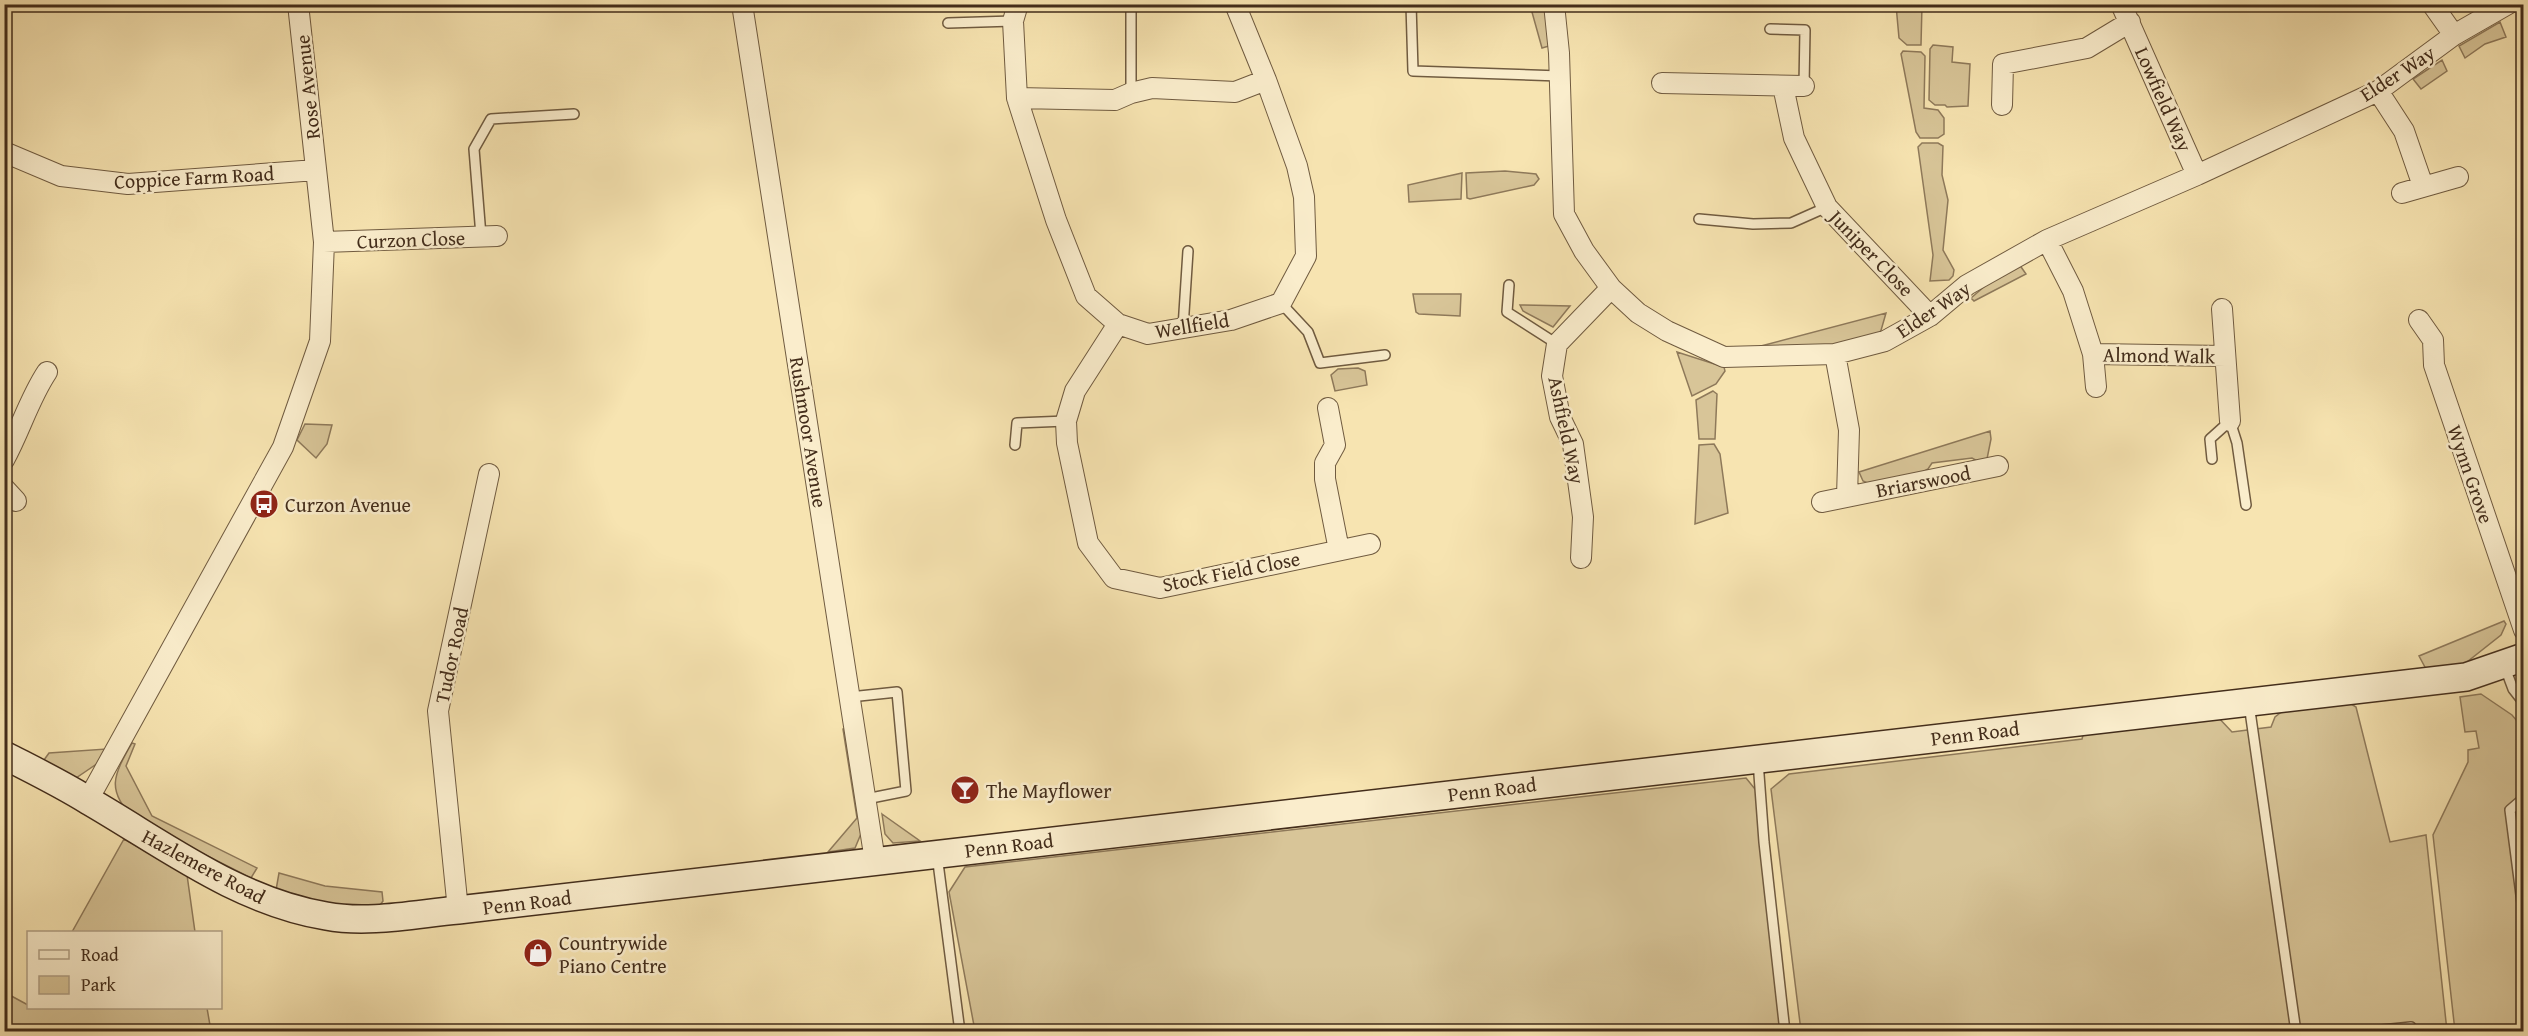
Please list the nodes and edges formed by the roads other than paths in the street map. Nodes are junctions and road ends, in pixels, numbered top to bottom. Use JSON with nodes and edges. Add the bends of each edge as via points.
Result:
{"nodes":[{"id":1,"x":298,"y":4,"type":"edge"},
{"id":2,"x":742,"y":4,"type":"edge"},
{"id":3,"x":1131,"y":4,"type":"edge"},
{"id":4,"x":1235,"y":4,"type":"edge"},
{"id":5,"x":1411,"y":4,"type":"edge"},
{"id":6,"x":1554,"y":4,"type":"edge"},
{"id":7,"x":2121,"y":4,"type":"edge"},
{"id":8,"x":2432,"y":4,"type":"edge"},
{"id":9,"x":2508,"y":4,"type":"edge"},
{"id":10,"x":1015,"y":13,"type":"edge"},
{"id":11,"x":2130,"y":22,"type":"junction"},
{"id":12,"x":948,"y":23,"type":"dead end"},
{"id":13,"x":1770,"y":29,"type":"dead end"},
{"id":14,"x":2454,"y":35,"type":"junction"},
{"id":15,"x":1560,"y":76,"type":"junction"},
{"id":16,"x":1266,"y":80,"type":"junction"},
{"id":17,"x":1662,"y":82,"type":"dead end"},
{"id":18,"x":1783,"y":86,"type":"junction"},
{"id":19,"x":1804,"y":86,"type":"joint"},
{"id":20,"x":2378,"y":91,"type":"junction"},
{"id":21,"x":1131,"y":93,"type":"junction"},
{"id":22,"x":1017,"y":98,"type":"junction"},
{"id":23,"x":2002,"y":105,"type":"dead end"},
{"id":24,"x":574,"y":114,"type":"dead end"},
{"id":25,"x":4,"y":152,"type":"edge"},
{"id":26,"x":316,"y":170,"type":"junction"},
{"id":27,"x":2197,"y":175,"type":"junction"},
{"id":28,"x":2457,"y":177,"type":"dead end"},
{"id":29,"x":2423,"y":186,"type":"junction"},
{"id":30,"x":2403,"y":193,"type":"dead end"},
{"id":31,"x":1827,"y":207,"type":"junction"},
{"id":32,"x":1699,"y":219,"type":"dead end"},
{"id":33,"x":489,"y":236,"type":"joint"},
{"id":34,"x":2047,"y":240,"type":"junction"},
{"id":35,"x":324,"y":242,"type":"junction"},
{"id":36,"x":1188,"y":250,"type":"dead end"},
{"id":37,"x":1509,"y":285,"type":"dead end"},
{"id":38,"x":1611,"y":288,"type":"junction"},
{"id":39,"x":1281,"y":303,"type":"junction"},
{"id":40,"x":2222,"y":309,"type":"dead end"},
{"id":41,"x":1930,"y":316,"type":"junction"},
{"id":42,"x":2419,"y":320,"type":"dead end"},
{"id":43,"x":1118,"y":324,"type":"junction"},
{"id":44,"x":1183,"y":328,"type":"junction"},
{"id":45,"x":1557,"y":344,"type":"junction"},
{"id":46,"x":1835,"y":354,"type":"junction"},
{"id":47,"x":2092,"y":354,"type":"junction"},
{"id":48,"x":1385,"y":355,"type":"dead end"},
{"id":49,"x":2225,"y":356,"type":"junction"},
{"id":50,"x":47,"y":372,"type":"dead end"},
{"id":51,"x":2096,"y":387,"type":"dead end"},
{"id":52,"x":1328,"y":408,"type":"dead end"},
{"id":53,"x":1066,"y":421,"type":"junction"},
{"id":54,"x":2230,"y":421,"type":"junction"},
{"id":55,"x":1015,"y":444,"type":"dead end"},
{"id":56,"x":2212,"y":459,"type":"dead end"},
{"id":57,"x":4,"y":460,"type":"edge"},
{"id":58,"x":1998,"y":465,"type":"dead end"},
{"id":59,"x":489,"y":474,"type":"dead end"},
{"id":60,"x":1847,"y":496,"type":"junction"},
{"id":61,"x":1822,"y":502,"type":"dead end"},
{"id":62,"x":2246,"y":505,"type":"dead end"},
{"id":63,"x":1370,"y":544,"type":"dead end"},
{"id":64,"x":1339,"y":550,"type":"junction"},
{"id":65,"x":1581,"y":558,"type":"dead end"},
{"id":66,"x":2523,"y":630,"type":"edge"},
{"id":67,"x":2514,"y":661,"type":"edge"},
{"id":68,"x":850,"y":697,"type":"junction"},
{"id":69,"x":2249,"y":702,"type":"junction"},
{"id":70,"x":2523,"y":703,"type":"edge"},
{"id":71,"x":4,"y":755,"type":"edge"},
{"id":72,"x":1758,"y":758,"type":"junction"},
{"id":73,"x":2523,"y":798,"type":"edge"},
{"id":74,"x":866,"y":799,"type":"junction"},
{"id":75,"x":88,"y":800,"type":"junction"},
{"id":76,"x":936,"y":853,"type":"junction"},
{"id":77,"x":875,"y":861,"type":"junction"},
{"id":78,"x":458,"y":910,"type":"junction"},
{"id":79,"x":2523,"y":918,"type":"edge"},
{"id":80,"x":2411,"y":1027,"type":"dead end"},
{"id":81,"x":960,"y":1032,"type":"edge"},
{"id":82,"x":1785,"y":1032,"type":"edge"},
{"id":83,"x":2296,"y":1032,"type":"edge"},
{"id":84,"x":2362,"y":1032,"type":"edge"}],
"edges":[{"from":1,"to":26,"type":"street","name":"Rose Avenue"},
{"from":2,"to":68,"type":"street","name":"Rushmoor Avenue"},
{"from":3,"to":21,"type":"lane"},
{"from":4,"to":16,"type":"street"},
{"from":5,"to":15,"type":"lane","via":[[1413,71]]},
{"from":6,"to":15,"type":"street","name":"Elder Way"},
{"from":7,"to":11,"type":"street","name":"Lowfield Way"},
{"from":8,"to":14,"type":"street"},
{"from":9,"to":14,"type":"street","name":"Elder Way"},
{"from":10,"to":12,"type":"lane"},
{"from":10,"to":22,"type":"street","name":"Wellfield"},
{"from":11,"to":23,"type":"street","name":"Lowfield Way","via":[[2087,48],[2003,64]]},
{"from":11,"to":27,"type":"street","name":"Lowfield Way"},
{"from":13,"to":19,"type":"lane","via":[[1805,30]]},
{"from":14,"to":20,"type":"street","name":"Elder Way"},
{"from":15,"to":38,"type":"street","name":"Elder Way","via":[[1564,214]]},
{"from":16,"to":21,"type":"street","via":[[1235,92],[1152,88]]},
{"from":16,"to":39,"type":"street","via":[[1304,197],[1306,256]]},
{"from":17,"to":18,"type":"street"},
{"from":18,"to":19,"type":"street"},
{"from":18,"to":31,"type":"street","name":"Juniper Close","via":[[1794,138]]},
{"from":20,"to":27,"type":"street","name":"Elder Way"},
{"from":20,"to":29,"type":"street","via":[[2404,131]]},
{"from":21,"to":22,"type":"street","via":[[1115,100]]},
{"from":22,"to":43,"type":"street","name":"Wellfield","via":[[1056,220],[1086,297]]},
{"from":24,"to":33,"type":"lane","via":[[491,119],[474,149]]},
{"from":25,"to":26,"type":"street","name":"Coppice Farm Road","via":[[61,177],[128,184]]},
{"from":26,"to":35,"type":"street"},
{"from":27,"to":34,"type":"street","name":"Elder Way"},
{"from":28,"to":29,"type":"street"},
{"from":29,"to":30,"type":"street"},
{"from":31,"to":32,"type":"lane","via":[[1791,223]]},
{"from":31,"to":41,"type":"street","name":"Juniper Close"},
{"from":33,"to":35,"type":"street","name":"Curzon Close"},
{"from":34,"to":41,"type":"street","name":"Elder Way","via":[[1967,285]]},
{"from":34,"to":47,"type":"street","name":"Almond Walk","via":[[2073,291]]},
{"from":35,"to":75,"type":"street","via":[[320,341],[283,447]]},
{"from":36,"to":44,"type":"lane"},
{"from":37,"to":45,"type":"lane","via":[[1507,312]]},
{"from":38,"to":45,"type":"street"},
{"from":38,"to":46,"type":"street","name":"Elder Way","via":[[1638,313],[1667,331],[1724,357]]},
{"from":39,"to":44,"type":"street","name":"Wellfield","via":[[1231,320]]},
{"from":39,"to":48,"type":"lane","via":[[1308,332],[1320,363]]},
{"from":40,"to":49,"type":"street","name":"Almond Walk"},
{"from":41,"to":46,"type":"street","name":"Elder Way","via":[[1885,341]]},
{"from":42,"to":66,"type":"street","name":"Wynn Grove","via":[[2433,340],[2434,365]]},
{"from":43,"to":44,"type":"street","name":"Wellfield","via":[[1149,334]]},
{"from":43,"to":53,"type":"street","name":"Stock Field Close","via":[[1075,391]]},
{"from":45,"to":65,"type":"street","name":"Ashfield Way","via":[[1552,376],[1560,417],[1573,444],[1583,517]]},
{"from":46,"to":60,"type":"street","name":"Briarswood","via":[[1849,430]]},
{"from":47,"to":49,"type":"street","name":"Almond Walk"},
{"from":47,"to":51,"type":"street","name":"Almond Walk"},
{"from":49,"to":54,"type":"street","name":"Almond Walk"},
{"from":50,"to":57,"type":"street"},
{"from":52,"to":64,"type":"street","via":[[1335,445],[1325,463],[1325,479]]},
{"from":53,"to":55,"type":"lane","via":[[1017,423]]},
{"from":53,"to":64,"type":"street","name":"Stock Field Close","via":[[1088,543],[1114,578],[1160,588]]},
{"from":54,"to":56,"type":"lane","via":[[2211,439]]},
{"from":54,"to":62,"type":"lane"},
{"from":58,"to":60,"type":"street","name":"Briarswood"},
{"from":59,"to":78,"type":"street","name":"Tudor Road","via":[[438,711]]},
{"from":60,"to":61,"type":"street","name":"Briarswood"},
{"from":63,"to":64,"type":"street","name":"Stock Field Close"},
{"from":67,"to":69,"type":"main road","name":"Penn Road","via":[[2466,677]]},
{"from":67,"to":70,"type":"lane","via":[[2514,689]]},
{"from":68,"to":74,"type":"street","name":"Rushmoor Avenue"},
{"from":68,"to":74,"type":"lane","via":[[897,692],[906,791]]},
{"from":69,"to":72,"type":"main road","name":"Penn Road"},
{"from":69,"to":83,"type":"lane"},
{"from":71,"to":75,"type":"main road","name":"Hazlemere Road"},
{"from":72,"to":76,"type":"main road","name":"Penn Road"},
{"from":72,"to":82,"type":"lane"},
{"from":73,"to":79,"type":"lane","via":[[2510,810]]},
{"from":74,"to":77,"type":"street","name":"Rushmoor Avenue"},
{"from":75,"to":78,"type":"main road","name":"Hazlemere Road","via":[[183,859],[252,895],[293,909],[358,919]]},
{"from":76,"to":77,"type":"main road","name":"Penn Road"},
{"from":76,"to":81,"type":"lane"},
{"from":77,"to":78,"type":"main road","name":"Penn Road"},
{"from":80,"to":84,"type":"lane"}]}
